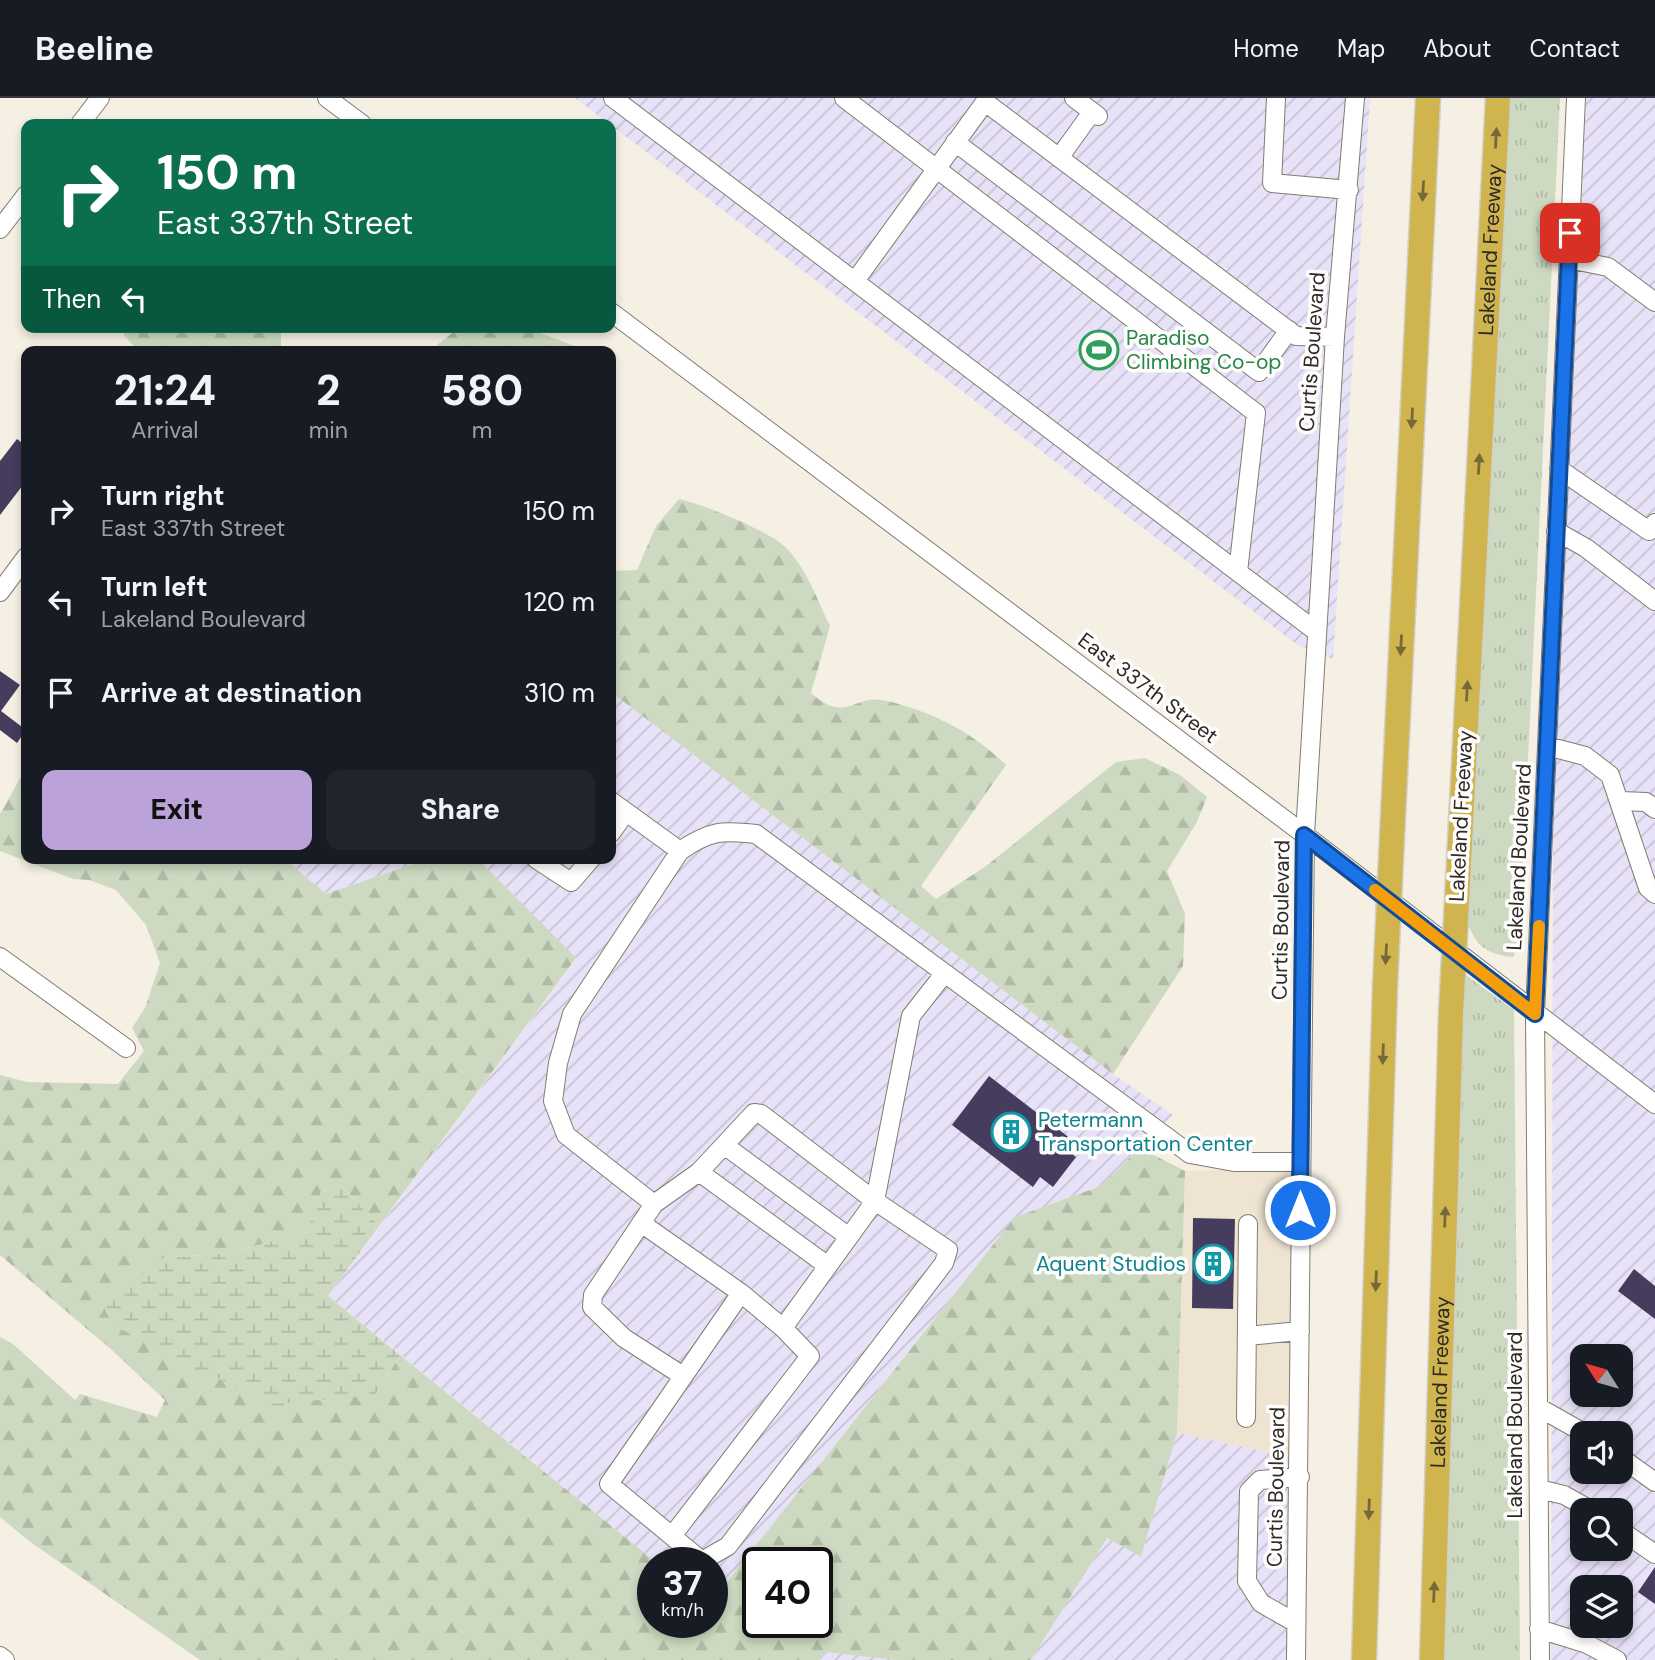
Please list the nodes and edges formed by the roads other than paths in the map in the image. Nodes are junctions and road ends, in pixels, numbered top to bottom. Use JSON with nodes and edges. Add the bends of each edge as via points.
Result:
{"nodes":[{"id":1,"x":100,"y":98,"type":"edge"},
{"id":2,"x":327,"y":98,"type":"edge"},
{"id":3,"x":613,"y":98,"type":"edge"},
{"id":4,"x":844,"y":98,"type":"edge"},
{"id":5,"x":1074,"y":98,"type":"edge"},
{"id":6,"x":1276,"y":98,"type":"edge"},
{"id":7,"x":1355,"y":98,"type":"edge"},
{"id":8,"x":1428,"y":98,"type":"edge"},
{"id":9,"x":1498,"y":98,"type":"edge"},
{"id":10,"x":1576,"y":98,"type":"edge"},
{"id":11,"x":986,"y":100,"type":"edge"},
{"id":12,"x":84,"y":119,"type":"edge"},
{"id":13,"x":355,"y":119,"type":"edge"},
{"id":14,"x":955,"y":142,"type":"junction"},
{"id":15,"x":1059,"y":158,"type":"junction"},
{"id":16,"x":936,"y":168,"type":"junction"},
{"id":17,"x":1349,"y":190,"type":"junction"},
{"id":18,"x":21,"y":202,"type":"edge"},
{"id":19,"x":0,"y":229,"type":"edge"},
{"id":20,"x":1569,"y":260,"type":"junction"},
{"id":21,"x":855,"y":281,"type":"junction"},
{"id":22,"x":1655,"y":302,"type":"edge"},
{"id":23,"x":616,"y":316,"type":"edge"},
{"id":24,"x":1289,"y":330,"type":"junction"},
{"id":25,"x":1335,"y":337,"type":"junction"},
{"id":26,"x":1559,"y":469,"type":"junction"},
{"id":27,"x":1655,"y":523,"type":"edge"},
{"id":28,"x":1556,"y":531,"type":"junction"},
{"id":29,"x":21,"y":564,"type":"edge"},
{"id":30,"x":1238,"y":572,"type":"junction"},
{"id":31,"x":0,"y":592,"type":"edge"},
{"id":32,"x":1655,"y":601,"type":"edge"},
{"id":33,"x":1317,"y":632,"type":"junction"},
{"id":34,"x":1547,"y":746,"type":"junction"},
{"id":35,"x":1621,"y":801,"type":"junction"},
{"id":36,"x":616,"y":805,"type":"edge"},
{"id":37,"x":1655,"y":808,"type":"edge"},
{"id":38,"x":626,"y":812,"type":"junction"},
{"id":39,"x":616,"y":826,"type":"edge"},
{"id":40,"x":1304,"y":835,"type":"junction"},
{"id":41,"x":680,"y":850,"type":"junction"},
{"id":42,"x":544,"y":864,"type":"edge"},
{"id":43,"x":587,"y":864,"type":"edge"},
{"id":44,"x":1655,"y":894,"type":"edge"},
{"id":45,"x":0,"y":957,"type":"edge"},
{"id":46,"x":944,"y":974,"type":"junction"},
{"id":47,"x":1535,"y":1014,"type":"junction"},
{"id":48,"x":126,"y":1048,"type":"dead end"},
{"id":49,"x":1655,"y":1104,"type":"edge"},
{"id":50,"x":724,"y":1145,"type":"junction"},
{"id":51,"x":1300,"y":1162,"type":"junction"},
{"id":52,"x":699,"y":1172,"type":"junction"},
{"id":53,"x":875,"y":1201,"type":"junction"},
{"id":54,"x":654,"y":1204,"type":"junction"},
{"id":55,"x":641,"y":1223,"type":"junction"},
{"id":56,"x":1248,"y":1224,"type":"dead end"},
{"id":57,"x":849,"y":1237,"type":"junction"},
{"id":58,"x":828,"y":1266,"type":"junction"},
{"id":59,"x":741,"y":1293,"type":"junction"},
{"id":60,"x":783,"y":1328,"type":"junction"},
{"id":61,"x":1300,"y":1331,"type":"junction"},
{"id":62,"x":1247,"y":1336,"type":"junction"},
{"id":63,"x":683,"y":1376,"type":"junction"},
{"id":64,"x":1538,"y":1407,"type":"junction"},
{"id":65,"x":1246,"y":1418,"type":"dead end"},
{"id":66,"x":1570,"y":1425,"type":"edge"},
{"id":67,"x":1633,"y":1466,"type":"edge"},
{"id":68,"x":1300,"y":1477,"type":"junction"},
{"id":69,"x":1655,"y":1482,"type":"edge"},
{"id":70,"x":1538,"y":1489,"type":"junction"},
{"id":71,"x":1570,"y":1499,"type":"edge"},
{"id":72,"x":672,"y":1536,"type":"junction"},
{"id":73,"x":1633,"y":1539,"type":"edge"},
{"id":74,"x":1655,"y":1555,"type":"edge"},
{"id":75,"x":1296,"y":1623,"type":"junction"},
{"id":76,"x":1539,"y":1629,"type":"junction"},
{"id":77,"x":0,"y":1656,"type":"edge"},
{"id":78,"x":5,"y":1660,"type":"edge"},
{"id":79,"x":1296,"y":1660,"type":"edge"},
{"id":80,"x":1364,"y":1660,"type":"edge"},
{"id":81,"x":1432,"y":1660,"type":"edge"},
{"id":82,"x":1540,"y":1660,"type":"edge"},
{"id":83,"x":1617,"y":1660,"type":"edge"}],
"edges":[{"from":1,"to":12,"type":"street"},
{"from":2,"to":13,"type":"street"},
{"from":3,"to":21,"type":"street"},
{"from":4,"to":16,"type":"street"},
{"from":5,"to":15,"type":"street","via":[[1095,114]]},
{"from":6,"to":17,"type":"street","via":[[1272,183]]},
{"from":7,"to":17,"type":"street","name":"Curtis Boulevard"},
{"from":8,"to":80,"type":"highway","one_way":true,"bridge":true,"via":[[1385,986]]},
{"from":81,"to":9,"type":"highway","name":"Lakeland Freeway","one_way":true,"bridge":true,"via":[[1451,1013]]},
{"from":10,"to":20,"type":"street","name":"Lakeland Boulevard"},
{"from":11,"to":14,"type":"street"},
{"from":11,"to":15,"type":"street"},
{"from":14,"to":16,"type":"street"},
{"from":14,"to":24,"type":"street","via":[[1259,372]]},
{"from":15,"to":24,"type":"street"},
{"from":16,"to":21,"type":"street"},
{"from":16,"to":30,"type":"street","via":[[1256,413]]},
{"from":17,"to":25,"type":"street","name":"Curtis Boulevard"},
{"from":18,"to":19,"type":"street"},
{"from":20,"to":22,"type":"street","via":[[1608,267]]},
{"from":20,"to":26,"type":"street","name":"Lakeland Boulevard"},
{"from":21,"to":30,"type":"street"},
{"from":23,"to":40,"type":"street","name":"East 337th Street"},
{"from":24,"to":25,"type":"street","via":[[1296,336]]},
{"from":25,"to":33,"type":"street","name":"Curtis Boulevard"},
{"from":26,"to":27,"type":"street","via":[[1649,531]]},
{"from":26,"to":28,"type":"street","name":"Lakeland Boulevard"},
{"from":28,"to":32,"type":"street"},
{"from":28,"to":34,"type":"street","name":"Lakeland Boulevard"},
{"from":29,"to":31,"type":"street"},
{"from":30,"to":33,"type":"street"},
{"from":33,"to":40,"type":"street","name":"Curtis Boulevard"},
{"from":34,"to":35,"type":"street","via":[[1585,756],[1610,775]]},
{"from":34,"to":47,"type":"street","name":"Lakeland Boulevard"},
{"from":35,"to":37,"type":"street","via":[[1646,802]]},
{"from":35,"to":44,"type":"street","via":[[1648,888]]},
{"from":36,"to":38,"type":"street"},
{"from":38,"to":39,"type":"street"},
{"from":38,"to":41,"type":"street"},
{"from":40,"to":47,"type":"street","name":"East 337th Street"},
{"from":40,"to":51,"type":"street","name":"Curtis Boulevard"},
{"from":41,"to":46,"type":"street","via":[[703,835],[726,830],[756,834]]},
{"from":41,"to":54,"type":"street","via":[[572,1014],[558,1063],[554,1101],[566,1135]]},
{"from":42,"to":43,"type":"street","via":[[571,882]]},
{"from":45,"to":48,"type":"street"},
{"from":46,"to":51,"type":"street","via":[[1191,1154],[1234,1162]]},
{"from":46,"to":53,"type":"street","via":[[911,1016]]},
{"from":47,"to":49,"type":"street","name":"East 337th Street"},
{"from":47,"to":64,"type":"street","name":"Lakeland Boulevard"},
{"from":50,"to":52,"type":"street"},
{"from":50,"to":53,"type":"street","via":[[754,1113],[761,1114]]},
{"from":50,"to":57,"type":"street"},
{"from":51,"to":61,"type":"street","name":"Curtis Boulevard"},
{"from":52,"to":54,"type":"street"},
{"from":52,"to":58,"type":"street"},
{"from":53,"to":57,"type":"street"},
{"from":53,"to":72,"type":"street","via":[[948,1250],[944,1263],[728,1546],[702,1560]]},
{"from":54,"to":55,"type":"street"},
{"from":55,"to":59,"type":"street"},
{"from":55,"to":63,"type":"street","via":[[593,1295],[592,1307],[624,1338]]},
{"from":56,"to":62,"type":"street"},
{"from":57,"to":58,"type":"street"},
{"from":58,"to":60,"type":"street"},
{"from":59,"to":60,"type":"street"},
{"from":59,"to":63,"type":"street"},
{"from":60,"to":72,"type":"street","via":[[810,1356]]},
{"from":61,"to":62,"type":"street"},
{"from":61,"to":68,"type":"street","name":"Curtis Boulevard"},
{"from":62,"to":65,"type":"street"},
{"from":63,"to":72,"type":"street","via":[[609,1484]]},
{"from":64,"to":66,"type":"street"},
{"from":64,"to":70,"type":"street","name":"Lakeland Boulevard"},
{"from":67,"to":69,"type":"street"},
{"from":68,"to":75,"type":"street","name":"Curtis Boulevard"},
{"from":68,"to":75,"type":"street","via":[[1260,1480],[1249,1491],[1247,1512],[1247,1581],[1261,1603]]},
{"from":70,"to":71,"type":"street"},
{"from":70,"to":76,"type":"street","name":"Lakeland Boulevard"},
{"from":73,"to":74,"type":"street"},
{"from":75,"to":79,"type":"street","name":"Curtis Boulevard"},
{"from":76,"to":82,"type":"street","name":"Lakeland Boulevard"},
{"from":76,"to":83,"type":"street","via":[[1587,1644]]},
{"from":77,"to":78,"type":"street"}]}
